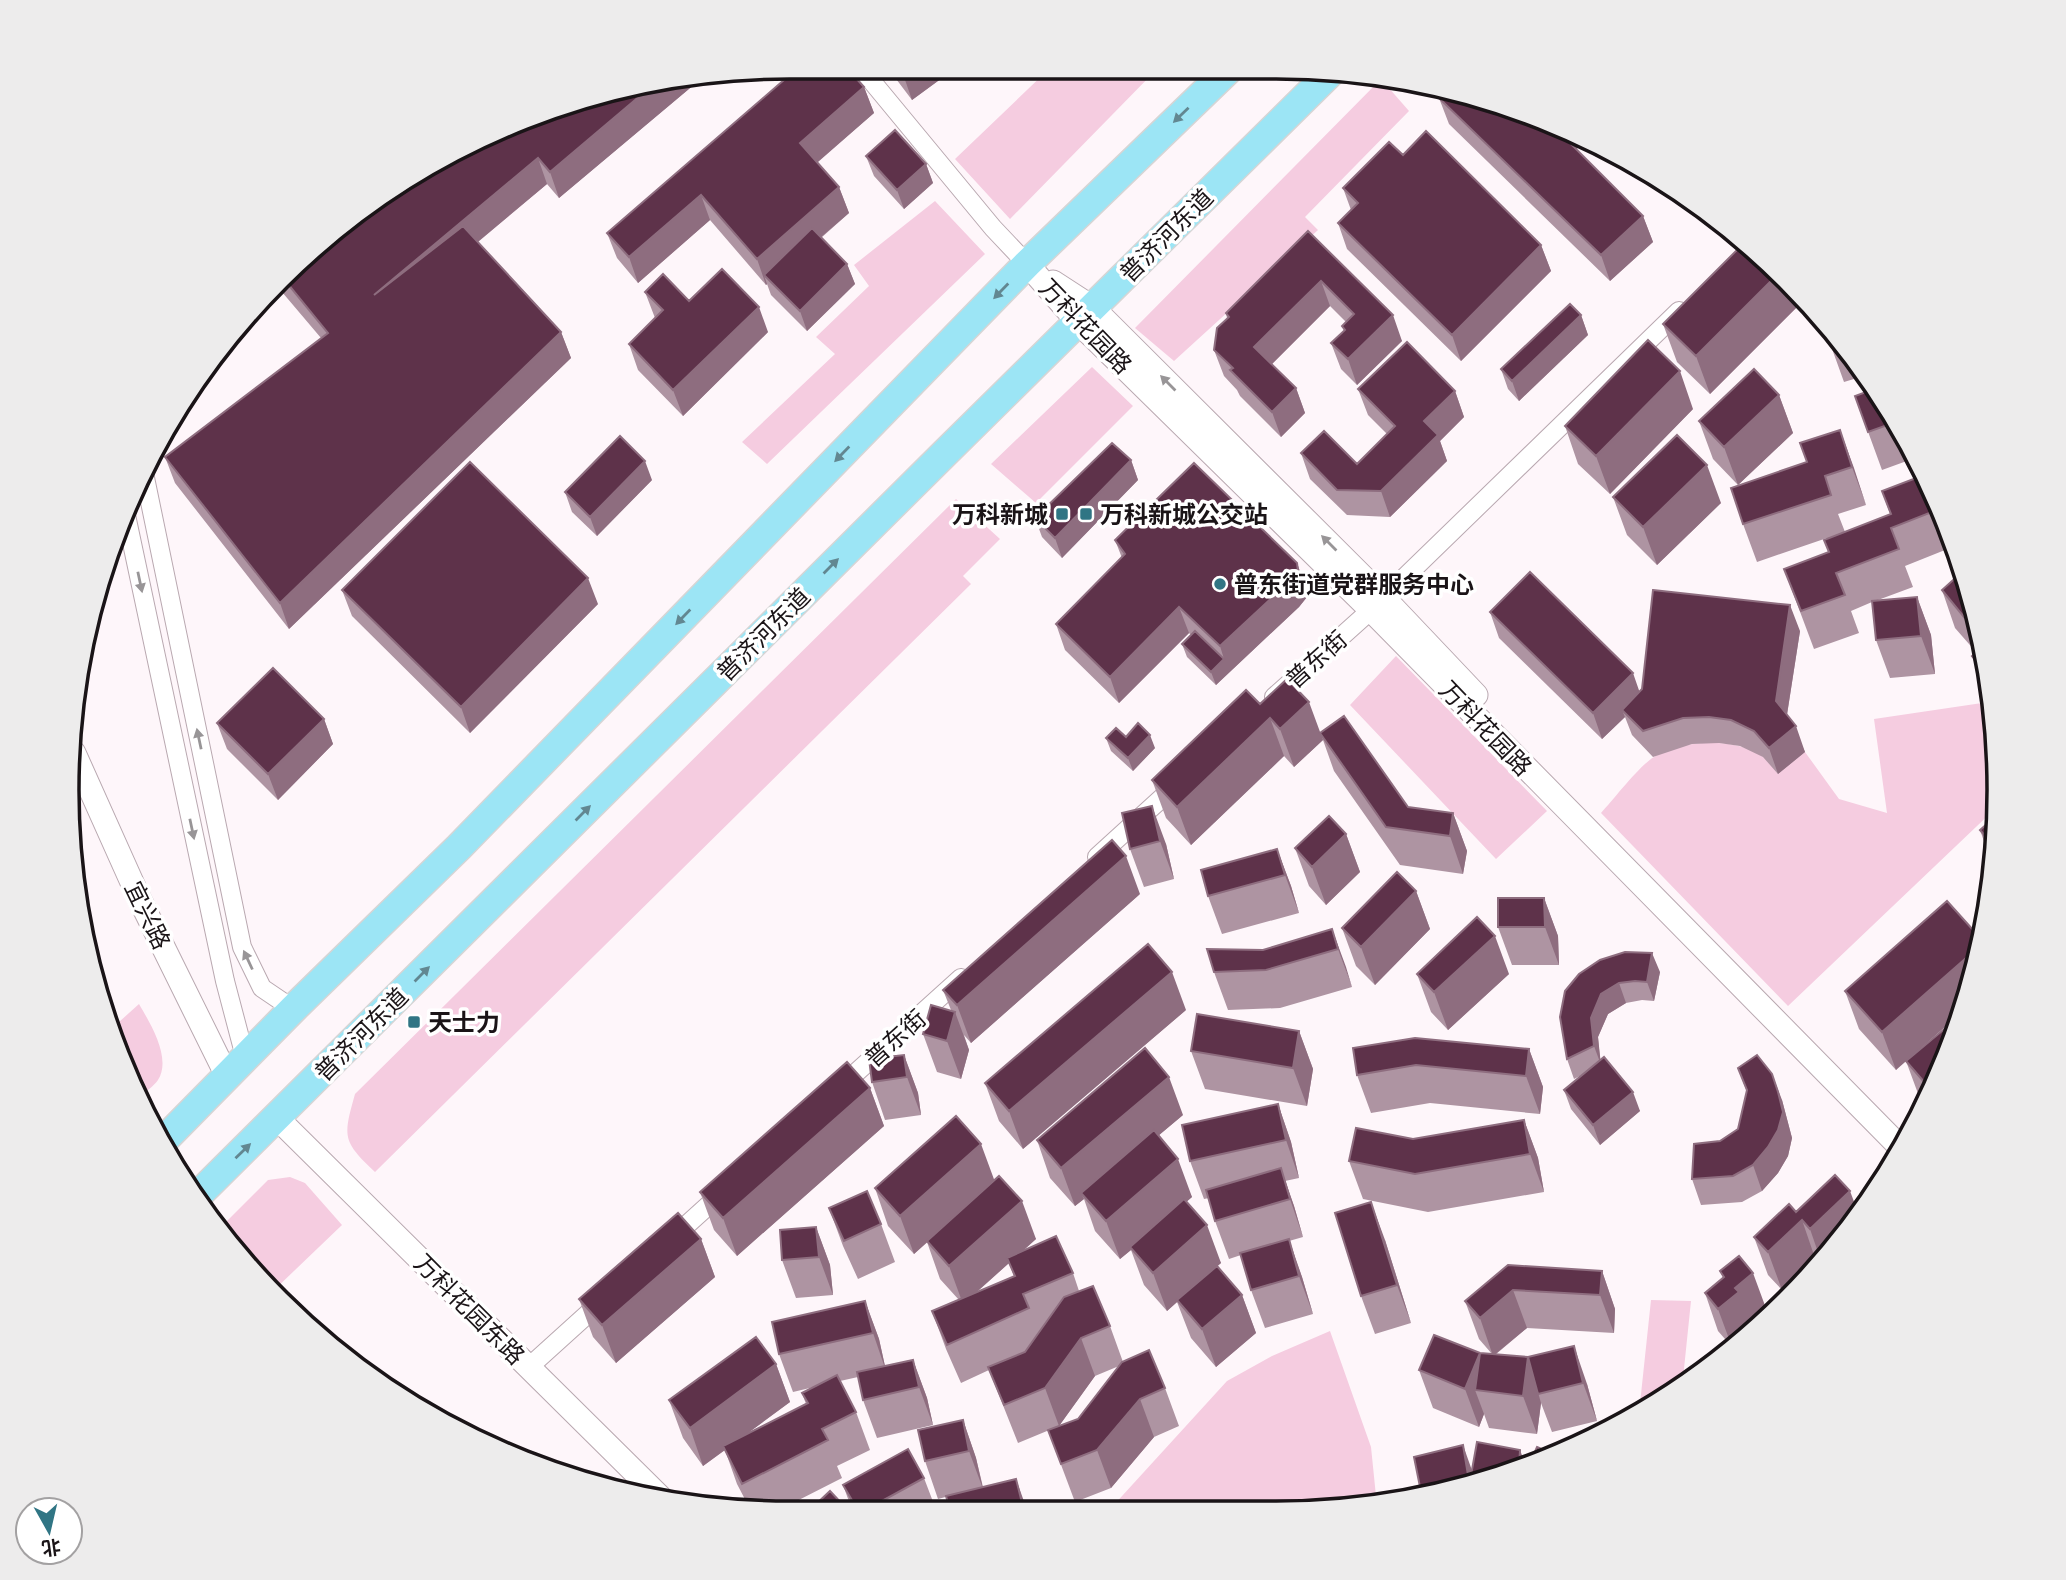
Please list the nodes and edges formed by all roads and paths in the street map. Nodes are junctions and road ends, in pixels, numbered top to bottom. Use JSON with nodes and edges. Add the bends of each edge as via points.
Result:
{"nodes":[{"id":1,"x":870,"y":79,"type":"edge"},
{"id":2,"x":1219,"y":79,"type":"edge"},
{"id":3,"x":1324,"y":80,"type":"edge"},
{"id":4,"x":1027,"y":264,"type":"junction"},
{"id":5,"x":1692,"y":298,"type":"edge"},
{"id":6,"x":1085,"y":315,"type":"junction"},
{"id":7,"x":147,"y":487,"type":"edge"},
{"id":8,"x":129,"y":528,"type":"edge"},
{"id":9,"x":1378,"y":604,"type":"junction"},
{"id":10,"x":1257,"y":713,"type":"edge"},
{"id":11,"x":80,"y":764,"type":"edge"},
{"id":12,"x":1184,"y":778,"type":"edge"},
{"id":13,"x":1080,"y":872,"type":"edge"},
{"id":14,"x":976,"y":965,"type":"edge"},
{"id":15,"x":292,"y":1009,"type":"junction"},
{"id":16,"x":236,"y":1067,"type":"junction"},
{"id":17,"x":830,"y":1096,"type":"edge"},
{"id":18,"x":277,"y":1118,"type":"junction"},
{"id":19,"x":1902,"y":1127,"type":"edge"},
{"id":20,"x":168,"y":1136,"type":"edge"},
{"id":21,"x":1894,"y":1141,"type":"edge"},
{"id":22,"x":737,"y":1180,"type":"edge"},
{"id":23,"x":203,"y":1190,"type":"edge"},
{"id":24,"x":653,"y":1255,"type":"edge"},
{"id":25,"x":612,"y":1292,"type":"edge"},
{"id":26,"x":529,"y":1367,"type":"junction"},
{"id":27,"x":651,"y":1488,"type":"edge"}],
"edges":[{"from":1,"to":4,"type":"street"},
{"from":2,"to":4,"type":"main road","one_way":true},
{"from":3,"to":6,"type":"main road","name":"普济河东道"},
{"from":4,"to":6,"type":"street","name":"万科花园路"},
{"from":4,"to":15,"type":"main road","one_way":true,"via":[[458,847]]},
{"from":5,"to":9,"type":"street","name":"普东街"},
{"from":6,"to":9,"type":"street","name":"万科花园路"},
{"from":18,"to":6,"type":"main road","name":"普济河东道","one_way":true},
{"from":15,"to":7,"type":"street","one_way":true,"via":[[261,988],[242,947]]},
{"from":8,"to":16,"type":"street","one_way":true,"via":[[225,981]]},
{"from":9,"to":10,"type":"street","name":"普东街"},
{"from":9,"to":19,"type":"street","name":"万科花园路"},
{"from":9,"to":21,"type":"street","name":"万科花园路","via":[[1597,841]]},
{"from":11,"to":16,"type":"street","name":"宜兴路","via":[[139,898]]},
{"from":12,"to":13,"type":"street"},
{"from":14,"to":17,"type":"street","name":"普东街"},
{"from":15,"to":16,"type":"main road"},
{"from":16,"to":20,"type":"main road"},
{"from":23,"to":18,"type":"main road","name":"普济河东道","one_way":true},
{"from":18,"to":26,"type":"street","name":"万科花园东路"},
{"from":22,"to":24,"type":"street"},
{"from":25,"to":26,"type":"street"},
{"from":26,"to":27,"type":"street","name":"万科花园东路"}]}
